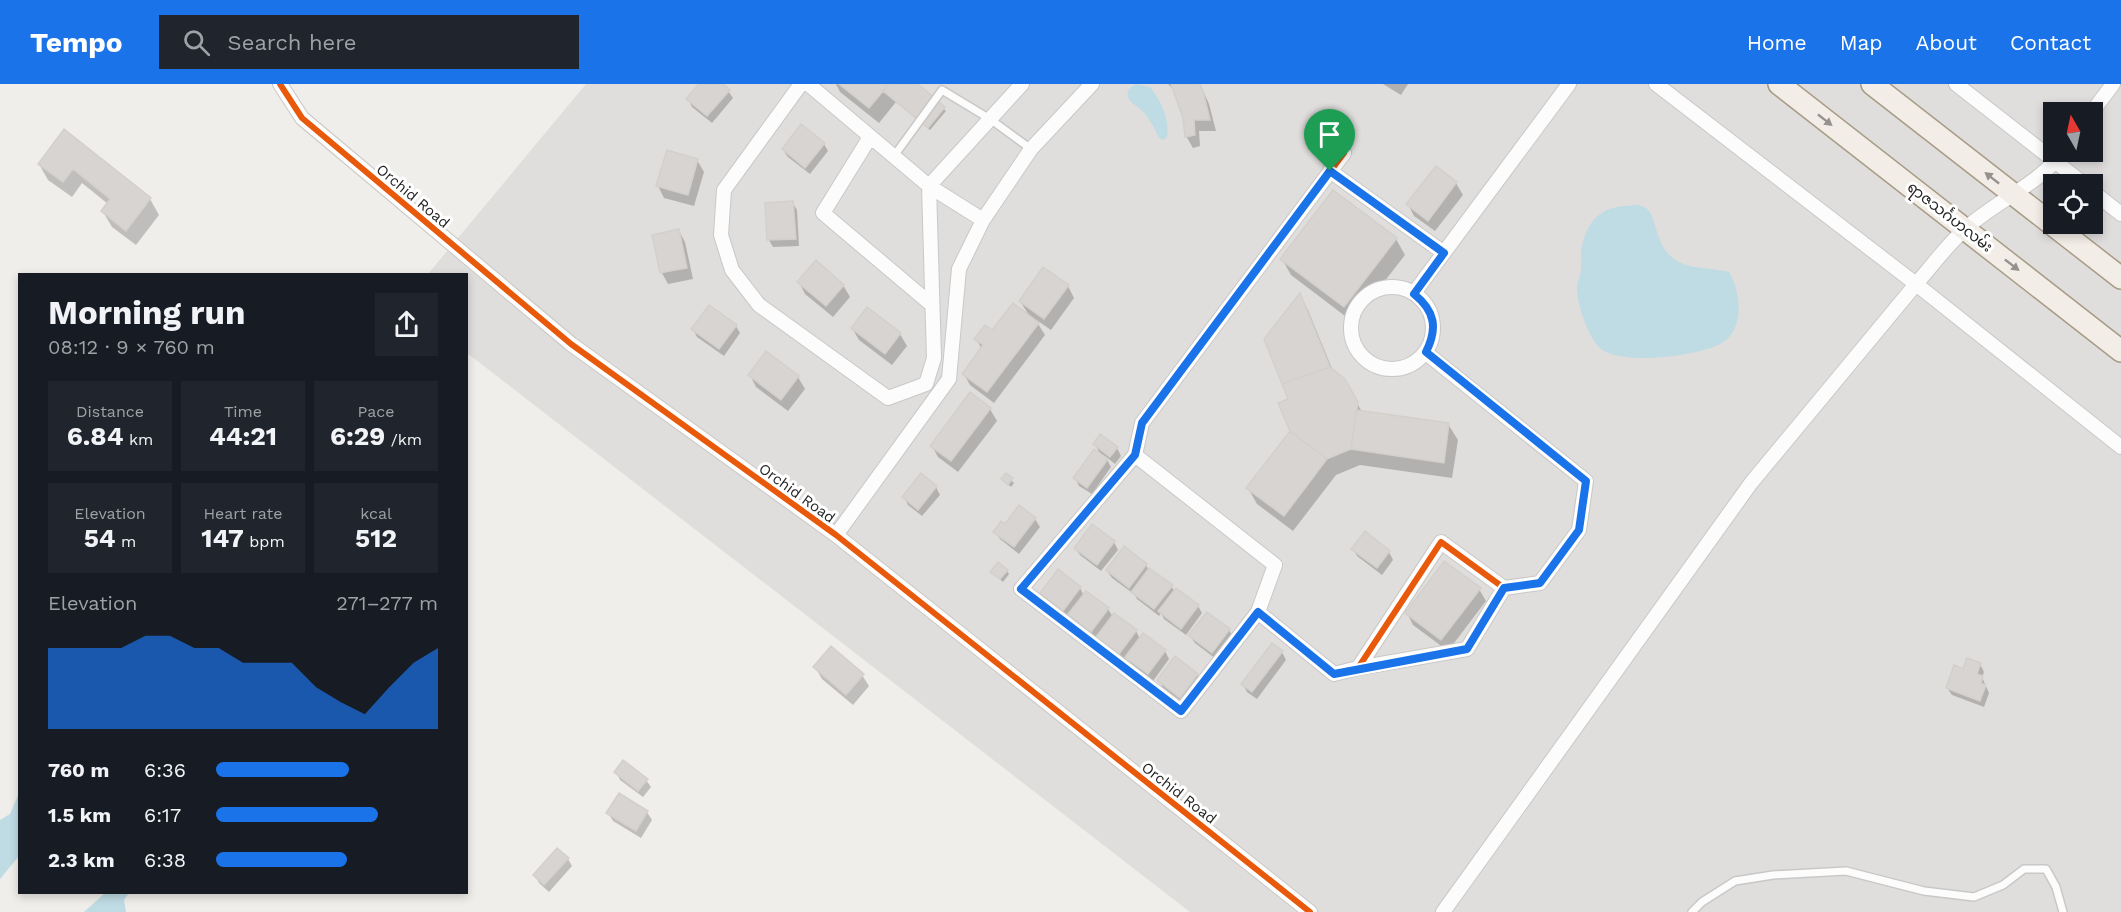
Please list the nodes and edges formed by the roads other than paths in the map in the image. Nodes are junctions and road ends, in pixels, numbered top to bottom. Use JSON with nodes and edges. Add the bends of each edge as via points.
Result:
{"nodes":[{"id":1,"x":280,"y":84,"type":"edge"},
{"id":2,"x":801,"y":84,"type":"edge"},
{"id":3,"x":808,"y":84,"type":"edge"},
{"id":4,"x":1022,"y":84,"type":"edge"},
{"id":5,"x":1092,"y":84,"type":"edge"},
{"id":6,"x":1569,"y":84,"type":"edge"},
{"id":7,"x":1656,"y":84,"type":"edge"},
{"id":8,"x":1779,"y":84,"type":"edge"},
{"id":9,"x":1872,"y":84,"type":"edge"},
{"id":10,"x":1956,"y":84,"type":"edge"},
{"id":11,"x":2113,"y":84,"type":"edge"},
{"id":12,"x":2100,"y":102,"type":"edge"},
{"id":13,"x":990,"y":119,"type":"junction"},
{"id":14,"x":870,"y":137,"type":"junction"},
{"id":15,"x":2043,"y":146,"type":"edge"},
{"id":16,"x":1031,"y":149,"type":"junction"},
{"id":17,"x":1344,"y":153,"type":"dead end"},
{"id":18,"x":894,"y":156,"type":"junction"},
{"id":19,"x":2053,"y":162,"type":"edge"},
{"id":20,"x":2064,"y":162,"type":"edge"},
{"id":21,"x":1330,"y":171,"type":"junction"},
{"id":22,"x":2075,"y":174,"type":"edge"},
{"id":23,"x":929,"y":186,"type":"junction"},
{"id":24,"x":2014,"y":195,"type":"junction"},
{"id":25,"x":2103,"y":200,"type":"edge"},
{"id":26,"x":2121,"y":214,"type":"edge"},
{"id":27,"x":983,"y":220,"type":"junction"},
{"id":28,"x":1965,"y":229,"type":"junction"},
{"id":29,"x":1444,"y":253,"type":"junction"},
{"id":30,"x":2121,"y":278,"type":"edge"},
{"id":31,"x":1916,"y":284,"type":"junction"},
{"id":32,"x":1414,"y":294,"type":"junction"},
{"id":33,"x":932,"y":306,"type":"junction"},
{"id":34,"x":2121,"y":351,"type":"edge"},
{"id":35,"x":1426,"y":352,"type":"junction"},
{"id":36,"x":2121,"y":447,"type":"edge"},
{"id":37,"x":1135,"y":455,"type":"junction"},
{"id":38,"x":836,"y":535,"type":"junction"},
{"id":39,"x":1504,"y":588,"type":"junction"},
{"id":40,"x":1258,"y":612,"type":"junction"},
{"id":41,"x":1358,"y":669,"type":"junction"},
{"id":42,"x":1310,"y":912,"type":"edge"},
{"id":43,"x":1443,"y":912,"type":"edge"},
{"id":44,"x":1692,"y":912,"type":"edge"},
{"id":45,"x":2063,"y":912,"type":"edge"}],
"edges":[{"from":1,"to":38,"type":"street","name":"Orchid Road","via":[[302,118],[571,344]]},
{"from":2,"to":33,"type":"street","via":[[724,190],[721,235],[732,270],[759,305],[888,398],[926,384],[934,358]]},
{"from":3,"to":14,"type":"street"},
{"from":4,"to":13,"type":"street"},
{"from":5,"to":16,"type":"street"},
{"from":6,"to":29,"type":"street"},
{"from":7,"to":31,"type":"street"},
{"from":8,"to":28,"type":"main road","name":"ရာဇသင်္ဂဟလမ်း","one_way":true},
{"from":24,"to":9,"type":"main road","one_way":true},
{"from":10,"to":15,"type":"street"},
{"from":11,"to":12,"type":"street"},
{"from":13,"to":16,"type":"lane"},
{"from":13,"to":18,"type":"lane","via":[[942,90]]},
{"from":13,"to":23,"type":"street"},
{"from":14,"to":18,"type":"street"},
{"from":14,"to":33,"type":"street","via":[[823,213]]},
{"from":16,"to":27,"type":"street"},
{"from":17,"to":21,"type":"street"},
{"from":18,"to":23,"type":"street"},
{"from":19,"to":24,"type":"street"},
{"from":20,"to":22,"type":"street"},
{"from":21,"to":29,"type":"street"},
{"from":21,"to":37,"type":"street","via":[[1142,423]]},
{"from":23,"to":27,"type":"street"},
{"from":23,"to":33,"type":"street"},
{"from":24,"to":28,"type":"street"},
{"from":24,"to":30,"type":"main road"},
{"from":25,"to":26,"type":"street"},
{"from":27,"to":38,"type":"street","via":[[959,269],[949,379]]},
{"from":28,"to":31,"type":"street"},
{"from":28,"to":34,"type":"main road","name":"ရာဇသင်္ဂဟလမ်း","one_way":true},
{"from":29,"to":32,"type":"street"},
{"from":31,"to":36,"type":"street"},
{"from":31,"to":43,"type":"street","via":[[1751,483]]},
{"from":32,"to":35,"type":"street","via":[[1424,302],[1434,327]]},
{"from":32,"to":35,"type":"street","via":[[1401,288],[1375,291],[1356,310],[1352,337],[1366,359],[1384,368],[1404,368]]},
{"from":35,"to":39,"type":"street","via":[[1586,481],[1579,530],[1540,583]]},
{"from":37,"to":40,"type":"street","via":[[1275,565]]},
{"from":37,"to":40,"type":"street","via":[[1021,589],[1181,711]]},
{"from":38,"to":42,"type":"street","name":"Orchid Road"},
{"from":39,"to":41,"type":"street","via":[[1467,649]]},
{"from":39,"to":41,"type":"street","via":[[1441,542]]},
{"from":40,"to":41,"type":"street","via":[[1334,674]]},
{"from":44,"to":45,"type":"lane","via":[[1735,881],[1773,875],[1846,871],[1924,891],[1974,897],[2003,885],[2024,869],[2046,869]]}]}
